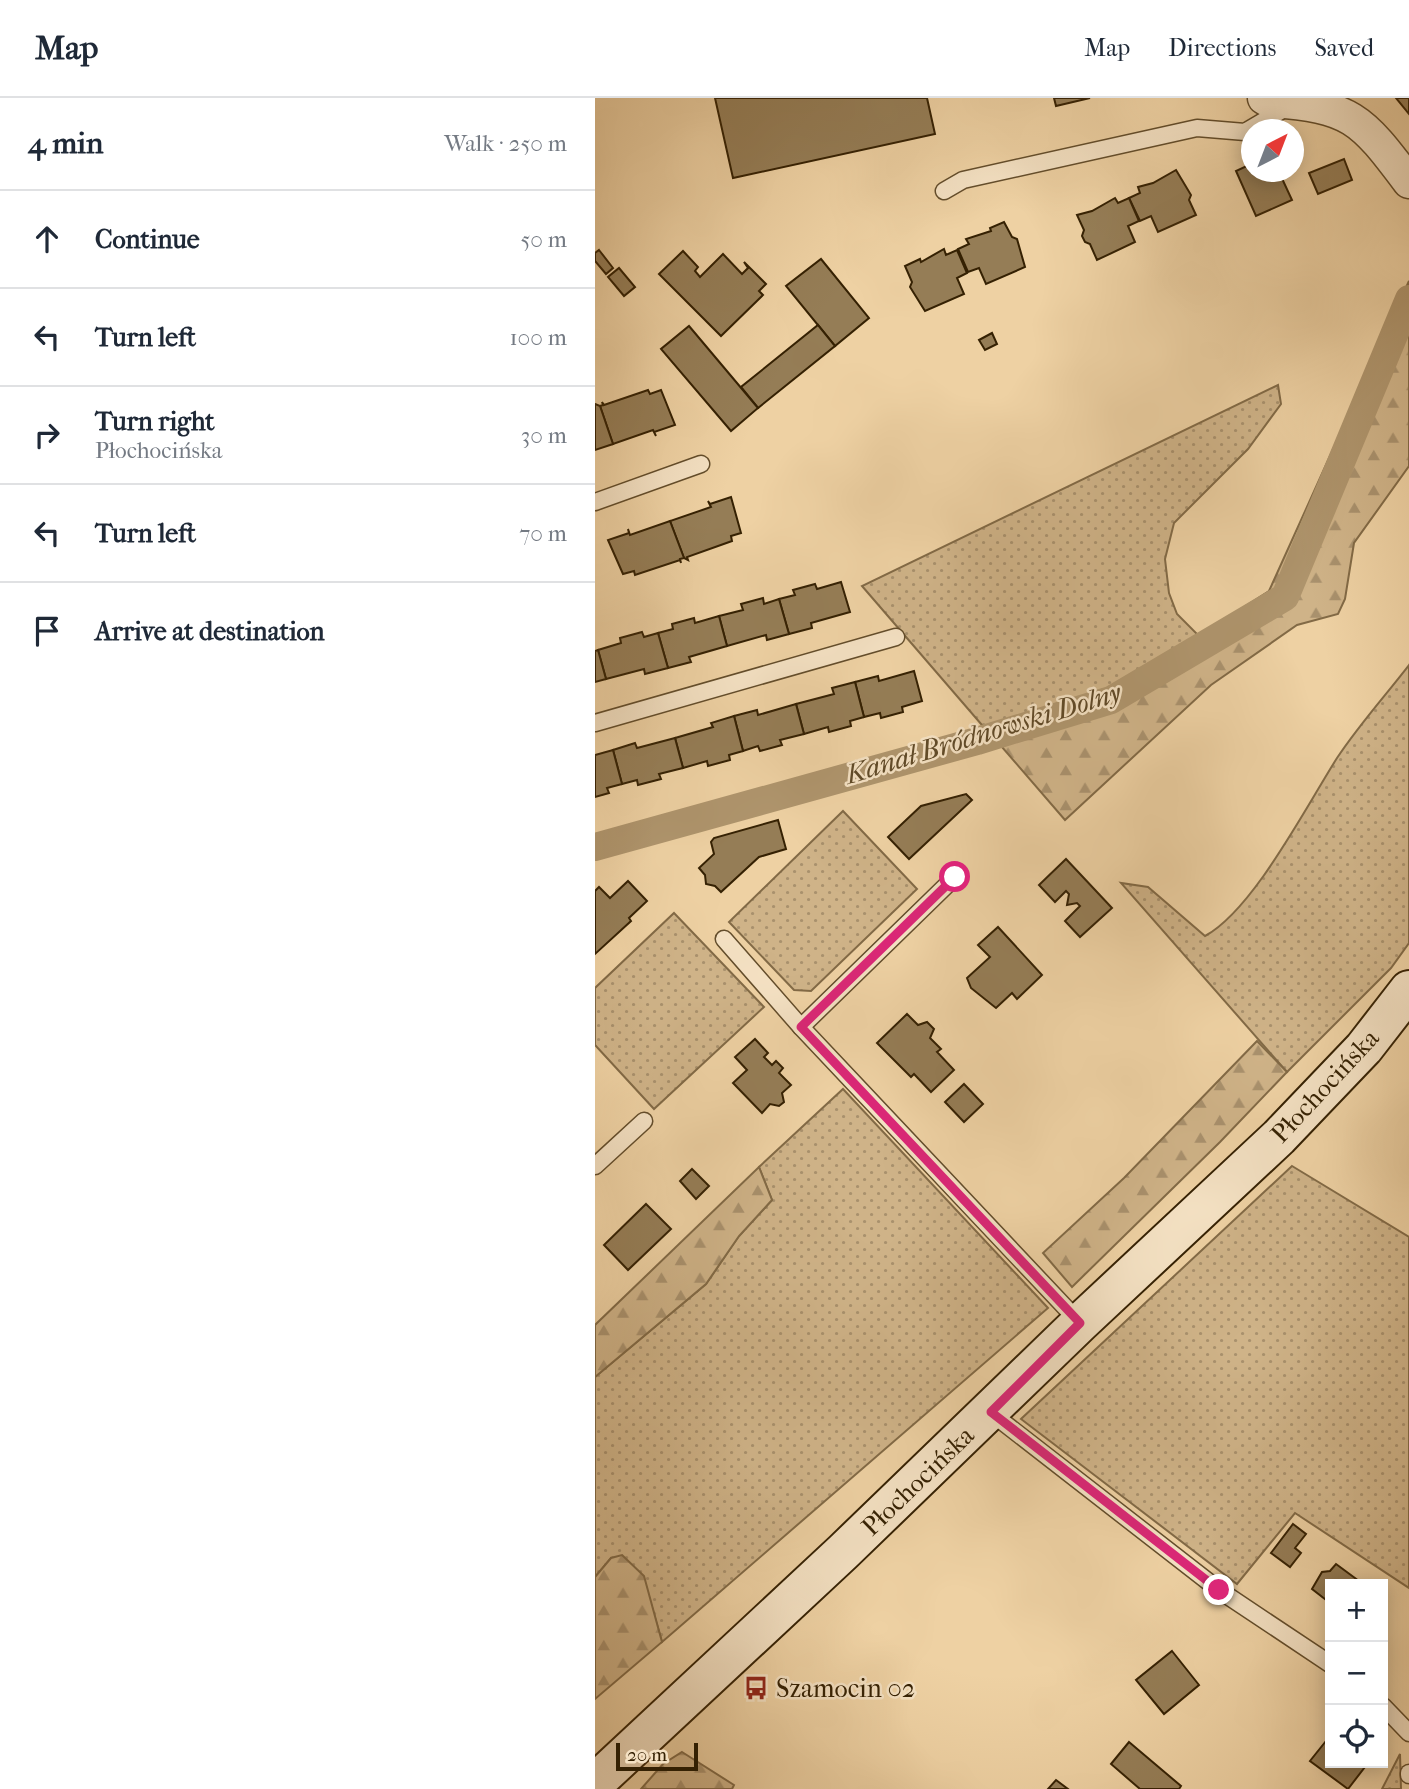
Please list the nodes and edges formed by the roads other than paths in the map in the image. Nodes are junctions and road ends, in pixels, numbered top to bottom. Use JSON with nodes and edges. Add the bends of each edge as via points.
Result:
{"nodes":[{"id":1,"x":1279,"y":100,"type":"edge"},
{"id":2,"x":1409,"y":182,"type":"edge"},
{"id":3,"x":944,"y":191,"type":"dead end"},
{"id":4,"x":701,"y":464,"type":"dead end"},
{"id":5,"x":595,"y":502,"type":"edge"},
{"id":6,"x":895,"y":638,"type":"dead end"},
{"id":7,"x":595,"y":723,"type":"edge"},
{"id":8,"x":955,"y":877,"type":"dead end"},
{"id":9,"x":724,"y":939,"type":"dead end"},
{"id":10,"x":1409,"y":990,"type":"edge"},
{"id":11,"x":801,"y":1027,"type":"junction"},
{"id":12,"x":644,"y":1121,"type":"dead end"},
{"id":13,"x":595,"y":1166,"type":"edge"},
{"id":14,"x":1080,"y":1323,"type":"junction"},
{"id":15,"x":991,"y":1412,"type":"junction"},
{"id":16,"x":1325,"y":1661,"type":"edge"},
{"id":17,"x":1388,"y":1711,"type":"edge"},
{"id":18,"x":1409,"y":1733,"type":"edge"},
{"id":19,"x":595,"y":1783,"type":"edge"}],
"edges":[{"from":1,"to":2,"type":"street","via":[[1320,105],[1349,117],[1374,135]]},
{"from":1,"to":3,"type":"lane","via":[[1245,132],[1197,128],[963,180]]},
{"from":4,"to":5,"type":"lane"},
{"from":6,"to":7,"type":"lane"},
{"from":8,"to":11,"type":"lane"},
{"from":9,"to":11,"type":"lane"},
{"from":10,"to":14,"type":"main road","name":"Płochocińska","via":[[1364,1048],[1279,1137]]},
{"from":11,"to":14,"type":"lane"},
{"from":12,"to":13,"type":"lane"},
{"from":14,"to":15,"type":"main road","name":"Płochocińska"},
{"from":15,"to":16,"type":"lane","via":[[1219,1590]]},
{"from":15,"to":19,"type":"main road","name":"Płochocińska"},
{"from":17,"to":18,"type":"lane"}]}
